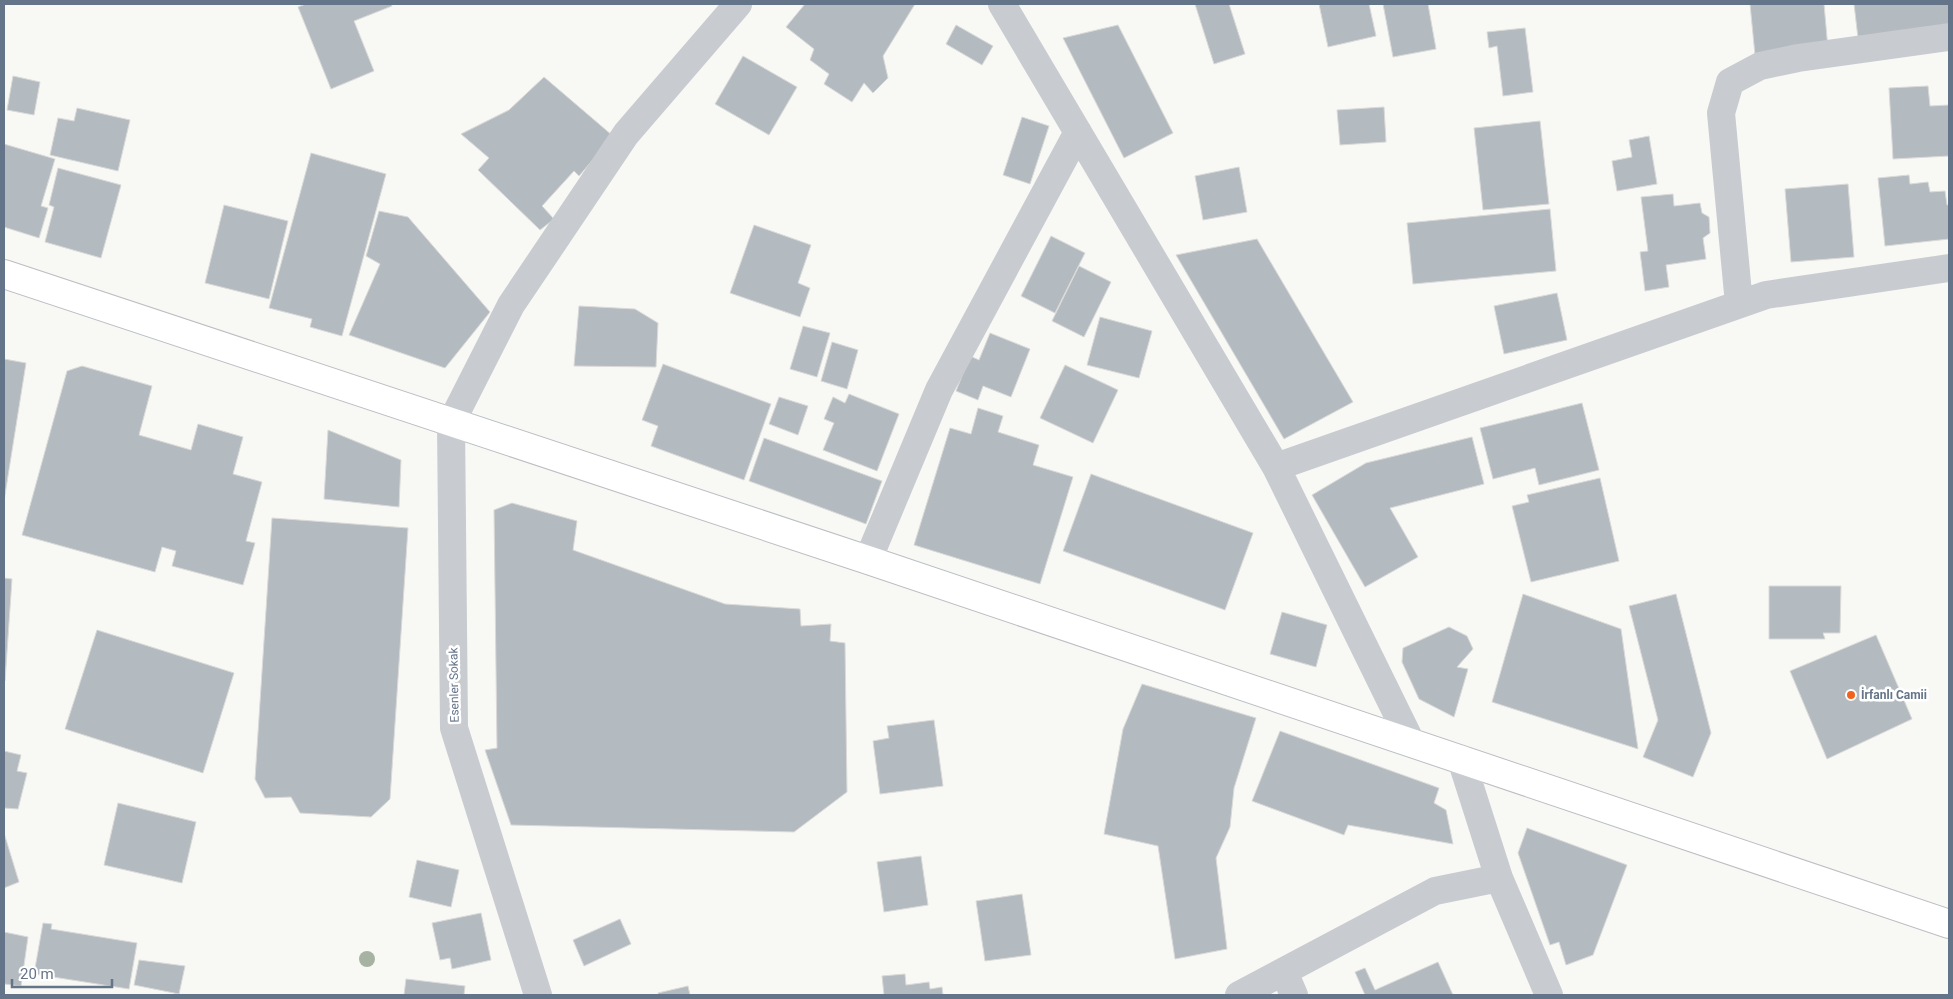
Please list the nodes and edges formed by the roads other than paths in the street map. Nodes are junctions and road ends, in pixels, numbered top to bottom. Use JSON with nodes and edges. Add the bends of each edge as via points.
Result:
{"nodes":[{"id":1,"x":738,"y":4,"type":"edge"},
{"id":2,"x":1013,"y":6,"type":"edge"},
{"id":3,"x":1949,"y":37,"type":"edge"},
{"id":4,"x":1078,"y":132,"type":"junction"},
{"id":5,"x":1949,"y":268,"type":"edge"},
{"id":6,"x":4,"y":274,"type":"edge"},
{"id":7,"x":1739,"y":304,"type":"junction"},
{"id":8,"x":450,"y":423,"type":"junction"},
{"id":9,"x":1276,"y":467,"type":"junction"},
{"id":10,"x":868,"y":560,"type":"junction"},
{"id":11,"x":1411,"y":742,"type":"junction"},
{"id":12,"x":1461,"y":759,"type":"junction"},
{"id":13,"x":1500,"y":878,"type":"junction"},
{"id":14,"x":1949,"y":924,"type":"edge"},
{"id":15,"x":1289,"y":983,"type":"edge"},
{"id":16,"x":538,"y":995,"type":"edge"},
{"id":17,"x":1239,"y":995,"type":"edge"},
{"id":18,"x":1549,"y":995,"type":"edge"}],
"edges":[{"from":1,"to":8,"type":"street","via":[[626,134],[512,305]]},
{"from":2,"to":4,"type":"street"},
{"from":3,"to":7,"type":"street","via":[[1779,62],[1760,66],[1730,82],[1721,113]]},
{"from":4,"to":9,"type":"street"},
{"from":4,"to":10,"type":"street","via":[[939,390]]},
{"from":5,"to":7,"type":"street","via":[[1766,295]]},
{"from":6,"to":8,"type":"main road"},
{"from":7,"to":9,"type":"street"},
{"from":8,"to":10,"type":"main road"},
{"from":8,"to":16,"type":"street","name":"Esenler Sokak","via":[[454,728]]},
{"from":9,"to":11,"type":"street"},
{"from":10,"to":11,"type":"main road"},
{"from":11,"to":12,"type":"main road"},
{"from":12,"to":13,"type":"street"},
{"from":12,"to":14,"type":"main road"},
{"from":13,"to":15,"type":"street","via":[[1435,891]]},
{"from":13,"to":18,"type":"street"},
{"from":15,"to":17,"type":"street"}]}
